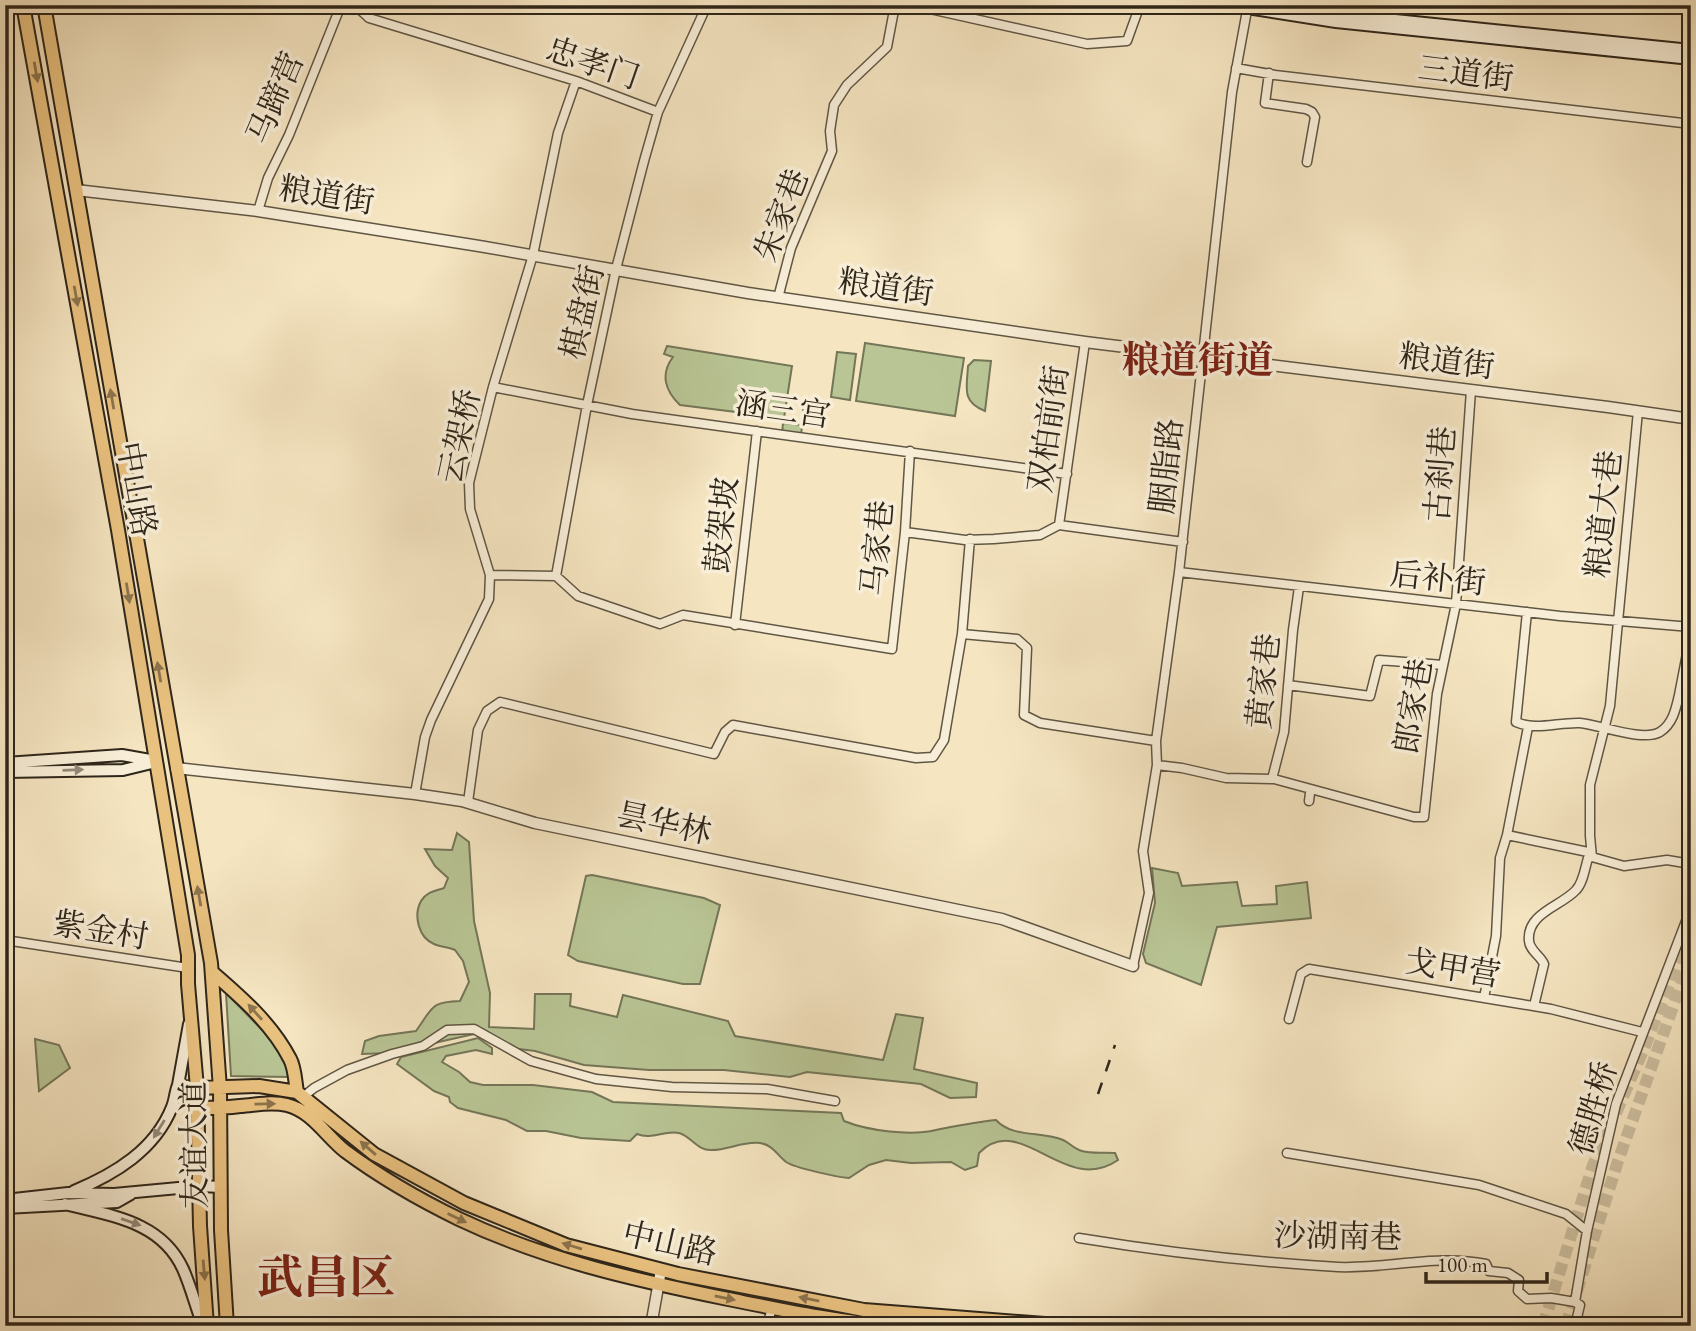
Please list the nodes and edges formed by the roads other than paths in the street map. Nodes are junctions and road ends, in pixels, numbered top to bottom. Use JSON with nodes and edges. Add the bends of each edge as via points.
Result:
{"nodes":[{"id":1,"x":23,"y":5,"type":"edge"},
{"id":2,"x":44,"y":5,"type":"edge"},
{"id":3,"x":341,"y":5,"type":"edge"},
{"id":4,"x":355,"y":5,"type":"edge"},
{"id":5,"x":707,"y":5,"type":"edge"},
{"id":6,"x":895,"y":5,"type":"edge"},
{"id":7,"x":912,"y":5,"type":"edge"},
{"id":8,"x":1140,"y":5,"type":"edge"},
{"id":9,"x":1227,"y":5,"type":"edge"},
{"id":10,"x":1283,"y":5,"type":"edge"},
{"id":11,"x":1248,"y":7,"type":"edge"},
{"id":12,"x":1691,"y":50,"type":"edge"},
{"id":13,"x":1691,"y":59,"type":"edge"},
{"id":14,"x":1236,"y":68,"type":"junction"},
{"id":15,"x":1269,"y":73,"type":"junction"},
{"id":16,"x":576,"y":81,"type":"junction"},
{"id":17,"x":658,"y":112,"type":"junction"},
{"id":18,"x":1691,"y":124,"type":"edge"},
{"id":19,"x":1307,"y":162,"type":"dead end"},
{"id":20,"x":76,"y":190,"type":"junction"},
{"id":21,"x":258,"y":211,"type":"junction"},
{"id":22,"x":533,"y":255,"type":"junction"},
{"id":23,"x":616,"y":269,"type":"junction"},
{"id":24,"x":778,"y":298,"type":"junction"},
{"id":25,"x":1085,"y":342,"type":"junction"},
{"id":26,"x":1202,"y":357,"type":"junction"},
{"id":27,"x":493,"y":387,"type":"junction"},
{"id":28,"x":1471,"y":390,"type":"junction"},
{"id":29,"x":587,"y":405,"type":"junction"},
{"id":30,"x":1638,"y":411,"type":"junction"},
{"id":31,"x":1691,"y":419,"type":"edge"},
{"id":32,"x":757,"y":431,"type":"junction"},
{"id":33,"x":120,"y":449,"type":"junction"},
{"id":34,"x":910,"y":451,"type":"junction"},
{"id":35,"x":103,"y":452,"type":"junction"},
{"id":36,"x":1067,"y":474,"type":"junction"},
{"id":37,"x":1059,"y":525,"type":"junction"},
{"id":38,"x":905,"y":532,"type":"junction"},
{"id":39,"x":970,"y":539,"type":"junction"},
{"id":40,"x":1183,"y":542,"type":"junction"},
{"id":41,"x":1180,"y":572,"type":"junction"},
{"id":42,"x":489,"y":575,"type":"junction"},
{"id":43,"x":556,"y":576,"type":"junction"},
{"id":44,"x":1299,"y":587,"type":"junction"},
{"id":45,"x":1456,"y":604,"type":"junction"},
{"id":46,"x":1527,"y":612,"type":"junction"},
{"id":47,"x":1616,"y":621,"type":"junction"},
{"id":48,"x":735,"y":625,"type":"junction"},
{"id":49,"x":1691,"y":626,"type":"edge"},
{"id":50,"x":1691,"y":633,"type":"edge"},
{"id":51,"x":962,"y":634,"type":"junction"},
{"id":52,"x":1443,"y":666,"type":"junction"},
{"id":53,"x":1288,"y":685,"type":"junction"},
{"id":54,"x":1679,"y":695,"type":"junction"},
{"id":55,"x":1691,"y":695,"type":"edge"},
{"id":56,"x":1528,"y":727,"type":"junction"},
{"id":57,"x":1605,"y":727,"type":"junction"},
{"id":58,"x":1156,"y":741,"type":"junction"},
{"id":59,"x":156,"y":761,"type":"junction"},
{"id":60,"x":5,"y":763,"type":"edge"},
{"id":61,"x":1157,"y":765,"type":"junction"},
{"id":62,"x":176,"y":768,"type":"junction"},
{"id":63,"x":5,"y":772,"type":"edge"},
{"id":64,"x":1272,"y":779,"type":"junction"},
{"id":65,"x":415,"y":794,"type":"junction"},
{"id":66,"x":468,"y":802,"type":"junction"},
{"id":67,"x":1507,"y":835,"type":"junction"},
{"id":68,"x":1592,"y":857,"type":"junction"},
{"id":69,"x":1691,"y":864,"type":"edge"},
{"id":70,"x":1691,"y":908,"type":"edge"},
{"id":71,"x":5,"y":940,"type":"edge"},
{"id":72,"x":1133,"y":965,"type":"joint"},
{"id":73,"x":212,"y":967,"type":"junction"},
{"id":74,"x":188,"y":968,"type":"junction"},
{"id":75,"x":188,"y":984,"type":"joint"},
{"id":76,"x":1484,"y":998,"type":"junction"},
{"id":77,"x":1534,"y":1006,"type":"junction"},
{"id":78,"x":191,"y":1014,"type":"junction"},
{"id":79,"x":1289,"y":1019,"type":"dead end"},
{"id":80,"x":1642,"y":1032,"type":"junction"},
{"id":81,"x":178,"y":1085,"type":"junction"},
{"id":82,"x":197,"y":1088,"type":"junction"},
{"id":83,"x":220,"y":1089,"type":"junction"},
{"id":84,"x":301,"y":1094,"type":"junction"},
{"id":85,"x":835,"y":1101,"type":"dead end"},
{"id":86,"x":198,"y":1108,"type":"junction"},
{"id":87,"x":220,"y":1108,"type":"junction"},
{"id":88,"x":1287,"y":1153,"type":"dead end"},
{"id":89,"x":200,"y":1186,"type":"junction"},
{"id":90,"x":221,"y":1187,"type":"junction"},
{"id":91,"x":67,"y":1198,"type":"junction"},
{"id":92,"x":5,"y":1200,"type":"edge"},
{"id":93,"x":5,"y":1208,"type":"edge"},
{"id":94,"x":1587,"y":1231,"type":"junction"},
{"id":95,"x":1079,"y":1238,"type":"dead end"},
{"id":96,"x":661,"y":1270,"type":"junction"},
{"id":97,"x":658,"y":1285,"type":"junction"},
{"id":98,"x":1575,"y":1302,"type":"junction"},
{"id":99,"x":772,"y":1308,"type":"junction"},
{"id":100,"x":806,"y":1315,"type":"junction"},
{"id":101,"x":205,"y":1326,"type":"edge"},
{"id":102,"x":227,"y":1326,"type":"edge"},
{"id":103,"x":651,"y":1326,"type":"edge"},
{"id":104,"x":767,"y":1326,"type":"edge"},
{"id":105,"x":822,"y":1326,"type":"edge"},
{"id":106,"x":895,"y":1326,"type":"edge"},
{"id":107,"x":1071,"y":1326,"type":"edge"},
{"id":108,"x":1574,"y":1326,"type":"edge"}],
"edges":[{"from":1,"to":35,"type":"main road","name":"中山路","one_way":true},
{"from":2,"to":20,"type":"main road","name":"中山路"},
{"from":3,"to":21,"type":"street","name":"马蹄营"},
{"from":4,"to":16,"type":"street","name":"忠孝门","via":[[369,18]]},
{"from":5,"to":17,"type":"street","name":"棋盘街"},
{"from":6,"to":24,"type":"street","name":"朱家巷","via":[[887,47],[847,85],[834,105],[832,151],[791,248]]},
{"from":7,"to":8,"type":"street","via":[[1087,44],[1127,41]]},
{"from":9,"to":11,"type":"main road"},
{"from":10,"to":12,"type":"main road"},
{"from":11,"to":13,"type":"main road","via":[[1336,22]]},
{"from":11,"to":14,"type":"street","name":"胭脂路"},
{"from":14,"to":15,"type":"street","name":"三道街"},
{"from":14,"to":26,"type":"street","name":"胭脂路"},
{"from":15,"to":18,"type":"street","name":"三道街"},
{"from":15,"to":19,"type":"street","via":[[1265,103],[1306,109],[1315,117]]},
{"from":16,"to":17,"type":"street","name":"忠孝门"},
{"from":16,"to":22,"type":"street","name":"云架桥","via":[[558,133]]},
{"from":17,"to":23,"type":"street","name":"棋盘街"},
{"from":20,"to":21,"type":"street","name":"粮道街"},
{"from":33,"to":20,"type":"main road","name":"中山路","one_way":true},
{"from":21,"to":22,"type":"street","name":"粮道街"},
{"from":22,"to":23,"type":"street","name":"粮道街"},
{"from":22,"to":27,"type":"street","name":"云架桥"},
{"from":23,"to":24,"type":"street","name":"粮道街"},
{"from":23,"to":29,"type":"street","name":"棋盘街"},
{"from":24,"to":25,"type":"street","name":"粮道街"},
{"from":25,"to":26,"type":"street","name":"粮道街"},
{"from":25,"to":36,"type":"street","name":"双柏前街"},
{"from":26,"to":28,"type":"street","name":"粮道街"},
{"from":26,"to":40,"type":"street","name":"胭脂路"},
{"from":27,"to":29,"type":"street","name":"涵三宫"},
{"from":27,"to":42,"type":"street","name":"云架桥","via":[[469,483],[470,509]]},
{"from":28,"to":30,"type":"street","name":"粮道街"},
{"from":28,"to":45,"type":"street","name":"古刹巷"},
{"from":29,"to":32,"type":"street","name":"涵三宫"},
{"from":29,"to":43,"type":"street","name":"棋盘街"},
{"from":30,"to":31,"type":"street","name":"粮道街"},
{"from":30,"to":47,"type":"street","name":"粮道大巷"},
{"from":32,"to":34,"type":"street","name":"涵三宫"},
{"from":32,"to":48,"type":"street","name":"鼓架坡"},
{"from":33,"to":35,"type":"main road"},
{"from":62,"to":33,"type":"main road","name":"中山路","one_way":true},
{"from":34,"to":36,"type":"street","name":"涵三宫"},
{"from":34,"to":38,"type":"street","name":"马家巷"},
{"from":35,"to":59,"type":"main road","name":"中山路","one_way":true},
{"from":36,"to":37,"type":"street","name":"双柏前街"},
{"from":37,"to":39,"type":"street","via":[[1040,535]]},
{"from":37,"to":40,"type":"street","name":"双柏前街"},
{"from":38,"to":39,"type":"street"},
{"from":38,"to":48,"type":"street","name":"马家巷","via":[[892,649]]},
{"from":39,"to":51,"type":"street"},
{"from":40,"to":41,"type":"street","name":"胭脂路"},
{"from":41,"to":44,"type":"street","name":"后补街"},
{"from":41,"to":58,"type":"street","name":"胭脂路"},
{"from":42,"to":43,"type":"street"},
{"from":42,"to":65,"type":"street","name":"云架桥","via":[[489,598],[425,737]]},
{"from":43,"to":48,"type":"street","via":[[578,596],[660,624],[683,615]]},
{"from":44,"to":45,"type":"street","name":"后补街"},
{"from":44,"to":53,"type":"street","name":"黄家巷"},
{"from":45,"to":46,"type":"street","name":"后补街"},
{"from":45,"to":52,"type":"street","name":"郎家巷"},
{"from":46,"to":47,"type":"street","name":"后补街"},
{"from":46,"to":56,"type":"street","via":[[1516,722]]},
{"from":47,"to":49,"type":"street","name":"后补街"},
{"from":47,"to":57,"type":"street","name":"粮道大巷"},
{"from":50,"to":54,"type":"street"},
{"from":51,"to":58,"type":"street","via":[[1017,639],[1027,648],[1024,715],[1040,723]]},
{"from":51,"to":66,"type":"street","via":[[944,740],[933,757],[916,758],[733,725],[714,754],[500,702],[487,711],[478,730]]},
{"from":52,"to":53,"type":"street","via":[[1379,660],[1370,696]]},
{"from":52,"to":64,"type":"street","name":"郎家巷","via":[[1424,817]]},
{"from":53,"to":64,"type":"street","name":"黄家巷","via":[[1284,732]]},
{"from":54,"to":55,"type":"street"},
{"from":54,"to":57,"type":"street","via":[[1675,715],[1662,731],[1650,736]]},
{"from":56,"to":57,"type":"street","via":[[1580,723]]},
{"from":56,"to":67,"type":"street"},
{"from":57,"to":68,"type":"street","name":"粮道大巷","via":[[1590,785]]},
{"from":58,"to":61,"type":"street","name":"胭脂路"},
{"from":59,"to":60,"type":"main road","via":[[122,755]]},
{"from":63,"to":59,"type":"main road","one_way":true,"via":[[123,770]]},
{"from":59,"to":74,"type":"main road","name":"中山路"},
{"from":61,"to":64,"type":"street","via":[[1226,778]]},
{"from":61,"to":72,"type":"street","name":"胭脂路","via":[[1143,851],[1149,893]]},
{"from":62,"to":65,"type":"street","name":"昙华林"},
{"from":73,"to":62,"type":"main road","name":"中山路","one_way":true},
{"from":65,"to":66,"type":"street","name":"昙华林"},
{"from":66,"to":72,"type":"street","name":"昙华林","via":[[535,823],[1002,919]]},
{"from":67,"to":68,"type":"street","via":[[1588,852]]},
{"from":67,"to":76,"type":"street"},
{"from":68,"to":69,"type":"street","via":[[1624,866],[1667,860]]},
{"from":68,"to":77,"type":"street","via":[[1578,889],[1539,915],[1530,931],[1532,950],[1544,964]]},
{"from":70,"to":80,"type":"street","name":"德胜桥"},
{"from":71,"to":74,"type":"street","name":"紫金村"},
{"from":73,"to":83,"type":"main road","name":"友谊大道"},
{"from":84,"to":73,"type":"main road","one_way":true,"via":[[292,1061],[278,1040]]},
{"from":74,"to":75,"type":"main road","name":"中山路"},
{"from":75,"to":78,"type":"main road","name":"友谊大道"},
{"from":76,"to":77,"type":"street","name":"戈甲营"},
{"from":76,"to":79,"type":"street","name":"戈甲营","via":[[1309,969],[1301,974]]},
{"from":77,"to":80,"type":"street","name":"戈甲营"},
{"from":78,"to":81,"type":"main road"},
{"from":78,"to":82,"type":"main road","name":"友谊大道"},
{"from":80,"to":94,"type":"street","name":"德胜桥","via":[[1616,1104]]},
{"from":81,"to":82,"type":"main road"},
{"from":81,"to":91,"type":"main road","one_way":true,"via":[[156,1135],[139,1154]]},
{"from":82,"to":83,"type":"main road"},
{"from":82,"to":86,"type":"main road","name":"友谊大道"},
{"from":83,"to":84,"type":"main road","via":[[259,1086]]},
{"from":83,"to":87,"type":"main road","name":"友谊大道"},
{"from":84,"to":85,"type":"street","via":[[347,1069],[423,1046],[447,1030],[474,1029],[531,1061],[596,1079],[672,1087],[767,1089]]},
{"from":96,"to":84,"type":"main road","name":"中山路","one_way":true,"via":[[566,1245],[464,1203],[374,1154]]},
{"from":86,"to":87,"type":"main road","name":"中山路"},
{"from":86,"to":89,"type":"main road","name":"友谊大道"},
{"from":87,"to":90,"type":"main road","name":"友谊大道"},
{"from":87,"to":97,"type":"main road","name":"中山路","one_way":true,"via":[[289,1105],[392,1182],[458,1218],[536,1252]]},
{"from":88,"to":94,"type":"street","via":[[1479,1185],[1566,1214]]},
{"from":89,"to":90,"type":"main road"},
{"from":89,"to":91,"type":"main road","via":[[134,1192],[117,1202]]},
{"from":89,"to":101,"type":"main road","name":"友谊大道","one_way":true},
{"from":90,"to":102,"type":"main road","name":"友谊大道"},
{"from":91,"to":92,"type":"main road"},
{"from":91,"to":93,"type":"main road"},
{"from":91,"to":101,"type":"main road","one_way":true,"via":[[155,1233],[183,1270]]},
{"from":94,"to":98,"type":"street","name":"德胜桥"},
{"from":95,"to":98,"type":"street","name":"沙湖南巷","via":[[1338,1267],[1433,1260],[1475,1262],[1486,1264],[1489,1271],[1508,1272],[1519,1280],[1518,1291],[1527,1299]]},
{"from":96,"to":97,"type":"street"},
{"from":107,"to":96,"type":"main road","name":"中山路","one_way":true,"via":[[864,1310]]},
{"from":97,"to":99,"type":"main road","name":"中山路","one_way":true},
{"from":97,"to":103,"type":"street"},
{"from":98,"to":108,"type":"street","name":"德胜桥","via":[[1580,1305]]},
{"from":99,"to":100,"type":"main road","name":"中山路"},
{"from":99,"to":104,"type":"street"},
{"from":100,"to":105,"type":"main road"},
{"from":100,"to":106,"type":"main road","name":"中山路"}]}
